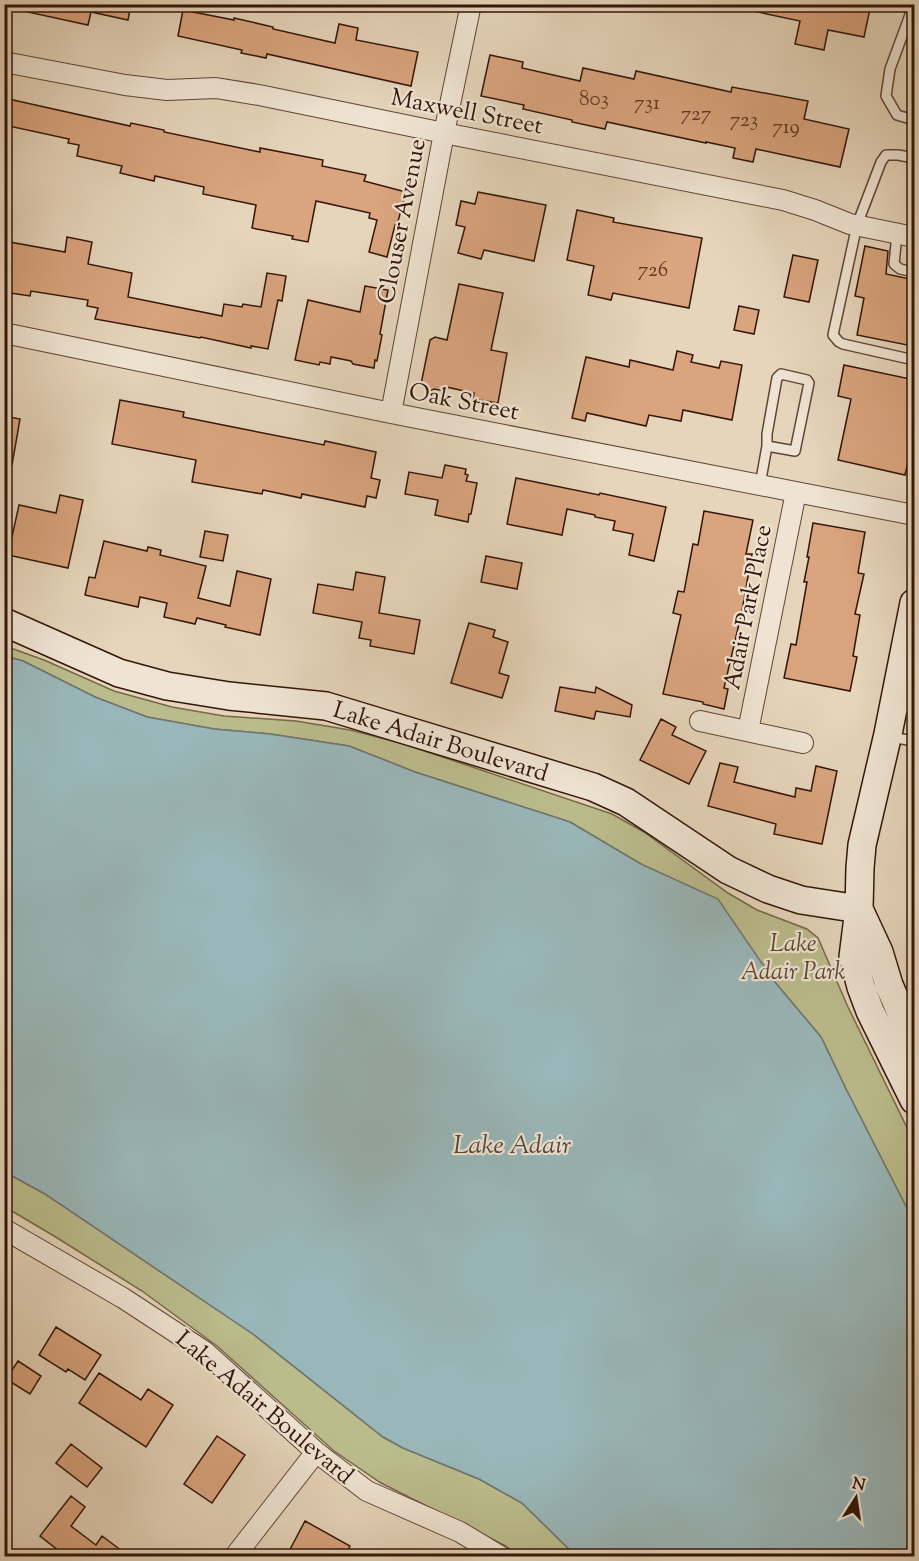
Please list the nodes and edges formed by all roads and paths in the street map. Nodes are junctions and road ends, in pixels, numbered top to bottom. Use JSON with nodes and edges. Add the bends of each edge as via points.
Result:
{"nodes":[{"id":1,"x":471,"y":4,"type":"edge"},
{"id":2,"x":914,"y":4,"type":"edge"},
{"id":3,"x":4,"y":62,"type":"edge"},
{"id":4,"x":915,"y":120,"type":"edge"},
{"id":5,"x":444,"y":133,"type":"junction"},
{"id":6,"x":915,"y":158,"type":"edge"},
{"id":7,"x":857,"y":225,"type":"junction"},
{"id":8,"x":906,"y":235,"type":"edge"},
{"id":9,"x":915,"y":272,"type":"edge"},
{"id":10,"x":4,"y":333,"type":"edge"},
{"id":11,"x":915,"y":360,"type":"edge"},
{"id":12,"x":391,"y":413,"type":"junction"},
{"id":13,"x":768,"y":446,"type":"junction"},
{"id":14,"x":760,"y":485,"type":"junction"},
{"id":15,"x":796,"y":492,"type":"junction"},
{"id":16,"x":915,"y":515,"type":"edge"},
{"id":17,"x":915,"y":603,"type":"edge"},
{"id":18,"x":4,"y":622,"type":"edge"},
{"id":19,"x":910,"y":653,"type":"edge"},
{"id":20,"x":904,"y":707,"type":"edge"},
{"id":21,"x":700,"y":721,"type":"dead end"},
{"id":22,"x":748,"y":731,"type":"junction"},
{"id":23,"x":887,"y":737,"type":"junction"},
{"id":24,"x":915,"y":741,"type":"edge"},
{"id":25,"x":803,"y":742,"type":"dead end"},
{"id":26,"x":859,"y":909,"type":"junction"},
{"id":27,"x":887,"y":981,"type":"junction"},
{"id":28,"x":915,"y":1015,"type":"edge"},
{"id":29,"x":915,"y":1043,"type":"edge"},
{"id":30,"x":914,"y":1097,"type":"edge"},
{"id":31,"x":4,"y":1229,"type":"edge"},
{"id":32,"x":316,"y":1452,"type":"junction"},
{"id":33,"x":235,"y":1557,"type":"edge"},
{"id":34,"x":500,"y":1557,"type":"edge"}],
"edges":[{"from":1,"to":5,"type":"street","name":"Clouser Avenue"},
{"from":2,"to":4,"type":"lane","via":[[890,69],[885,96],[897,115]]},
{"from":3,"to":5,"type":"street","name":"Maxwell Street","via":[[125,85],[167,90],[216,88]]},
{"from":5,"to":7,"type":"street","name":"Maxwell Street","via":[[783,200]]},
{"from":5,"to":12,"type":"street","name":"Clouser Avenue"},
{"from":6,"to":7,"type":"lane","via":[[886,155]]},
{"from":7,"to":8,"type":"street","name":"Maxwell Street"},
{"from":7,"to":11,"type":"lane","via":[[833,335],[843,344]]},
{"from":8,"to":9,"type":"lane","via":[[894,261],[896,267]]},
{"from":10,"to":12,"type":"street","name":"Oak Street"},
{"from":12,"to":14,"type":"street","name":"Oak Street"},
{"from":13,"to":13,"type":"lane","via":[[777,378],[781,374],[807,380],[795,451]]},
{"from":13,"to":14,"type":"lane"},
{"from":14,"to":15,"type":"street","name":"Oak Street"},
{"from":15,"to":16,"type":"street","name":"Oak Street"},
{"from":15,"to":22,"type":"street","name":"Adair Park Place"},
{"from":17,"to":19,"type":"street"},
{"from":18,"to":26,"type":"street","name":"Lake Adair Boulevard","via":[[118,673],[166,686],[326,706],[593,787],[626,802],[728,870],[768,889],[801,900]]},
{"from":19,"to":20,"type":"street"},
{"from":20,"to":23,"type":"street"},
{"from":21,"to":22,"type":"street"},
{"from":22,"to":25,"type":"street"},
{"from":23,"to":24,"type":"lane"},
{"from":23,"to":26,"type":"street","via":[[862,845]]},
{"from":26,"to":27,"type":"street","via":[[879,952]]},
{"from":26,"to":30,"type":"street","via":[[853,957],[859,980],[870,1011]]},
{"from":27,"to":28,"type":"street"},
{"from":27,"to":29,"type":"street"},
{"from":31,"to":32,"type":"street","name":"Lake Adair Boulevard","via":[[123,1298],[204,1351]]},
{"from":32,"to":33,"type":"street"},
{"from":32,"to":34,"type":"street","name":"Lake Adair Boulevard","via":[[367,1491],[460,1532]]}]}
